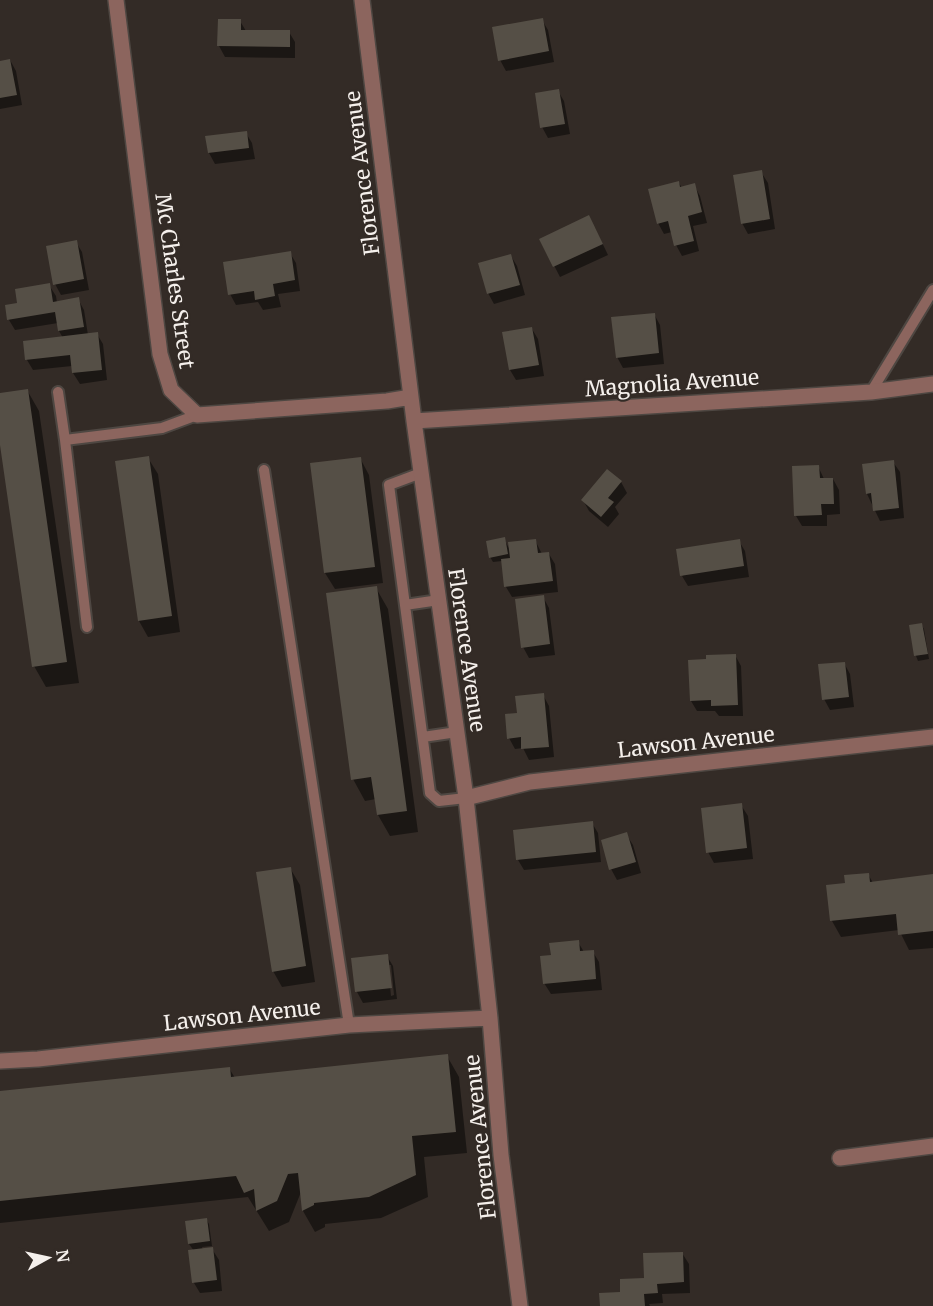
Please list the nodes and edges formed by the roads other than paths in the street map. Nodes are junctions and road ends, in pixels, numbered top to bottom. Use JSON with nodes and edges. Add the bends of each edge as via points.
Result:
{"nodes":[{"id":1,"x":116,"y":0,"type":"edge"},
{"id":2,"x":363,"y":0,"type":"edge"},
{"id":3,"x":933,"y":290,"type":"edge"},
{"id":4,"x":933,"y":384,"type":"edge"},
{"id":5,"x":58,"y":392,"type":"dead end"},
{"id":6,"x":871,"y":392,"type":"junction"},
{"id":7,"x":411,"y":397,"type":"junction"},
{"id":8,"x":197,"y":415,"type":"junction"},
{"id":9,"x":414,"y":421,"type":"junction"},
{"id":10,"x":65,"y":440,"type":"junction"},
{"id":11,"x":264,"y":470,"type":"dead end"},
{"id":12,"x":421,"y":473,"type":"junction"},
{"id":13,"x":439,"y":600,"type":"junction"},
{"id":14,"x":405,"y":605,"type":"junction"},
{"id":15,"x":87,"y":627,"type":"dead end"},
{"id":16,"x":457,"y":732,"type":"junction"},
{"id":17,"x":423,"y":736,"type":"junction"},
{"id":18,"x":933,"y":737,"type":"edge"},
{"id":19,"x":466,"y":798,"type":"junction"},
{"id":20,"x":490,"y":1018,"type":"junction"},
{"id":21,"x":349,"y":1025,"type":"junction"},
{"id":22,"x":0,"y":1061,"type":"edge"},
{"id":23,"x":933,"y":1146,"type":"edge"},
{"id":24,"x":840,"y":1158,"type":"dead end"},
{"id":25,"x":520,"y":1306,"type":"edge"}],
"edges":[{"from":1,"to":8,"type":"street","name":"Mc Charles Street","via":[[160,354],[171,390]]},
{"from":2,"to":7,"type":"street","name":"Florence Avenue"},
{"from":3,"to":6,"type":"lane"},
{"from":4,"to":6,"type":"street","name":"Magnolia Avenue"},
{"from":5,"to":10,"type":"lane"},
{"from":6,"to":9,"type":"street","name":"Magnolia Avenue"},
{"from":7,"to":8,"type":"street"},
{"from":7,"to":9,"type":"street","name":"Florence Avenue"},
{"from":8,"to":10,"type":"lane","via":[[162,428]]},
{"from":9,"to":12,"type":"street","name":"Florence Avenue"},
{"from":10,"to":15,"type":"lane"},
{"from":11,"to":21,"type":"lane"},
{"from":12,"to":13,"type":"street","name":"Florence Avenue"},
{"from":12,"to":14,"type":"lane","via":[[389,484]]},
{"from":13,"to":14,"type":"lane"},
{"from":13,"to":16,"type":"street","name":"Florence Avenue"},
{"from":14,"to":17,"type":"lane"},
{"from":16,"to":17,"type":"lane"},
{"from":16,"to":19,"type":"street","name":"Florence Avenue"},
{"from":17,"to":19,"type":"lane","via":[[430,793],[439,801]]},
{"from":18,"to":19,"type":"street","name":"Lawson Avenue","via":[[530,782]]},
{"from":19,"to":20,"type":"street","name":"Florence Avenue"},
{"from":20,"to":21,"type":"street","name":"Lawson Avenue"},
{"from":20,"to":25,"type":"street","name":"Florence Avenue","via":[[501,1155]]},
{"from":21,"to":22,"type":"street","name":"Lawson Avenue"},
{"from":23,"to":24,"type":"street"}]}
